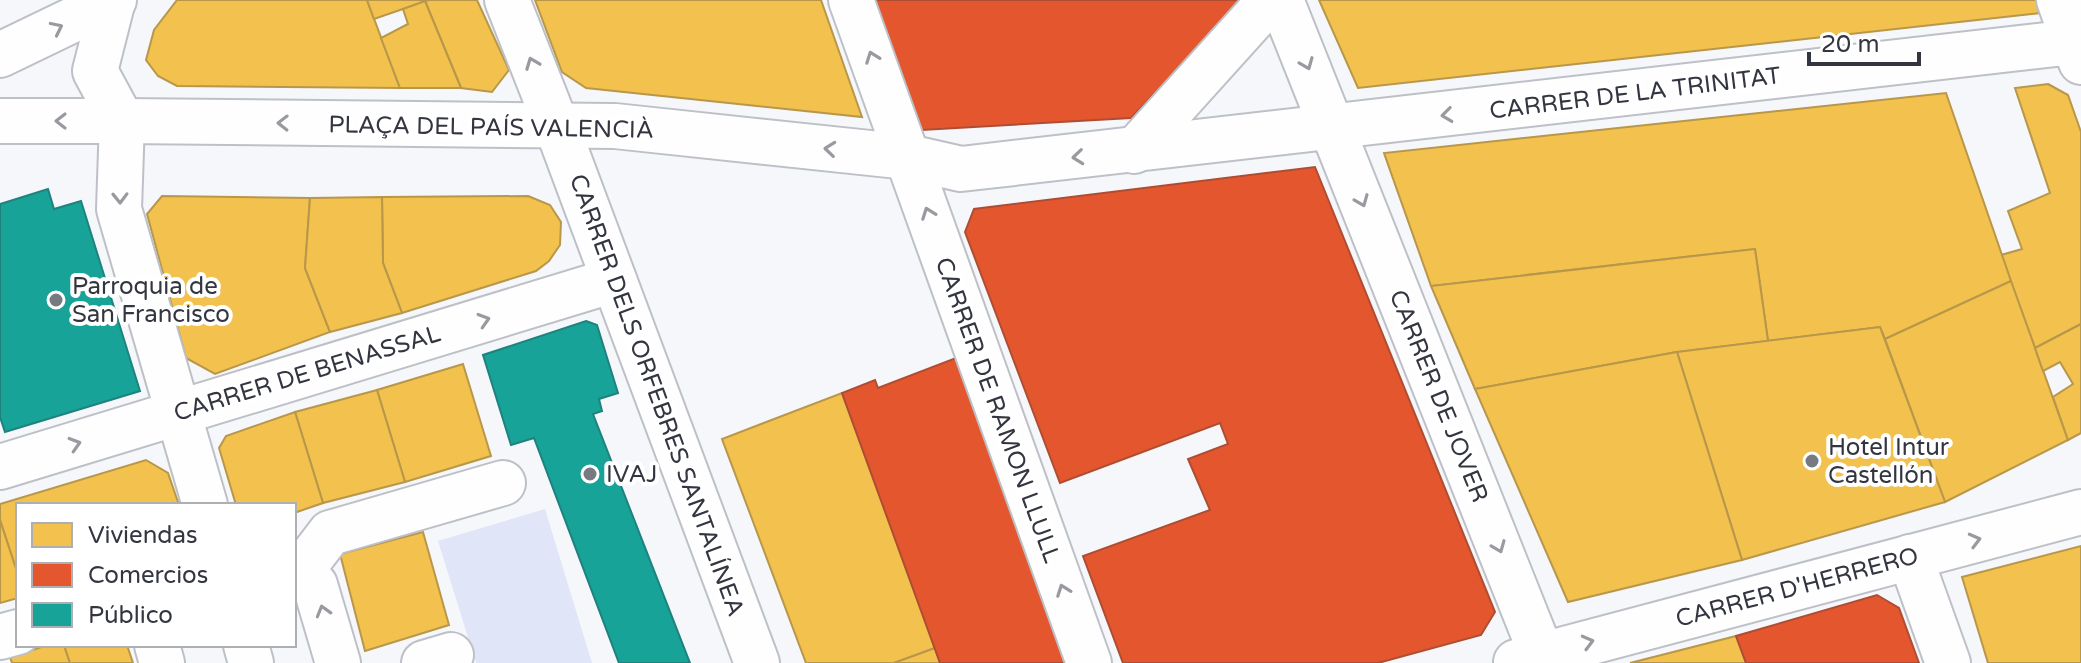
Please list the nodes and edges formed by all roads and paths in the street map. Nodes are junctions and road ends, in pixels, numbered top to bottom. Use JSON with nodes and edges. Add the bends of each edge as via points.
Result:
{"nodes":[{"id":1,"x":114,"y":0,"type":"edge"},
{"id":2,"x":507,"y":0,"type":"edge"},
{"id":3,"x":851,"y":0,"type":"edge"},
{"id":4,"x":1270,"y":0,"type":"edge"},
{"id":5,"x":1281,"y":0,"type":"edge"},
{"id":6,"x":2059,"y":0,"type":"edge"},
{"id":7,"x":2079,"y":48,"type":"edge"},
{"id":8,"x":0,"y":55,"type":"edge"},
{"id":9,"x":0,"y":121,"type":"edge"},
{"id":10,"x":122,"y":121,"type":"junction"},
{"id":11,"x":557,"y":127,"type":"junction"},
{"id":12,"x":1333,"y":128,"type":"junction"},
{"id":13,"x":1134,"y":151,"type":"junction"},
{"id":14,"x":908,"y":157,"type":"junction"},
{"id":15,"x":614,"y":280,"type":"junction"},
{"id":16,"x":178,"y":412,"type":"junction"},
{"id":17,"x":0,"y":467,"type":"edge"},
{"id":18,"x":503,"y":483,"type":"dead end"},
{"id":19,"x":204,"y":503,"type":"edge"},
{"id":20,"x":2081,"y":512,"type":"edge"},
{"id":21,"x":1910,"y":557,"type":"junction"},
{"id":22,"x":298,"y":570,"type":"edge"},
{"id":23,"x":1533,"y":660,"type":"edge"},
{"id":24,"x":338,"y":663,"type":"edge"},
{"id":25,"x":757,"y":663,"type":"edge"},
{"id":26,"x":1089,"y":663,"type":"edge"},
{"id":27,"x":1948,"y":663,"type":"edge"}],
"edges":[{"from":8,"to":1,"type":"street","one_way":true},
{"from":1,"to":10,"type":"street","via":[[95,71]]},
{"from":11,"to":2,"type":"street","name":"CARRER DELS ORFEBRES SANTALÍNEA","one_way":true},
{"from":14,"to":3,"type":"street","name":"CARRER DE RAMON LLULL","one_way":true},
{"from":4,"to":13,"type":"street"},
{"from":5,"to":12,"type":"street","one_way":true},
{"from":6,"to":7,"type":"street"},
{"from":7,"to":12,"type":"street","name":"CARRER DE LA TRINITAT","one_way":true},
{"from":10,"to":9,"type":"street","name":"PLAÇA DEL PAÍS VALENCIÀ","one_way":true},
{"from":11,"to":10,"type":"street","name":"PLAÇA DEL PAÍS VALENCIÀ","one_way":true},
{"from":10,"to":16,"type":"street","one_way":true,"via":[[119,209]]},
{"from":14,"to":11,"type":"street","name":"PLAÇA DEL PAÍS VALENCIÀ","one_way":true,"via":[[615,126]]},
{"from":11,"to":15,"type":"street","name":"CARRER DELS ORFEBRES SANTALÍNEA"},
{"from":12,"to":13,"type":"street","name":"CARRER DE LA TRINITAT"},
{"from":12,"to":23,"type":"street","name":"CARRER DE JOVER","one_way":true},
{"from":13,"to":14,"type":"street","name":"CARRER DE LA TRINITAT","one_way":true,"via":[[961,169]]},
{"from":26,"to":14,"type":"street","name":"CARRER DE RAMON LLULL","one_way":true},
{"from":16,"to":15,"type":"street","name":"CARRER DE BENASSAL","one_way":true},
{"from":15,"to":25,"type":"street","name":"CARRER DELS ORFEBRES SANTALÍNEA"},
{"from":17,"to":16,"type":"street","name":"CARRER DE BENASSAL","one_way":true},
{"from":16,"to":19,"type":"street"},
{"from":18,"to":22,"type":"street","via":[[330,533]]},
{"from":21,"to":20,"type":"street","name":"CARRER D'HERRERO","one_way":true},
{"from":23,"to":21,"type":"street","name":"CARRER D'HERRERO","one_way":true},
{"from":21,"to":27,"type":"street"},
{"from":24,"to":22,"type":"street","one_way":true,"via":[[315,585]]}]}
